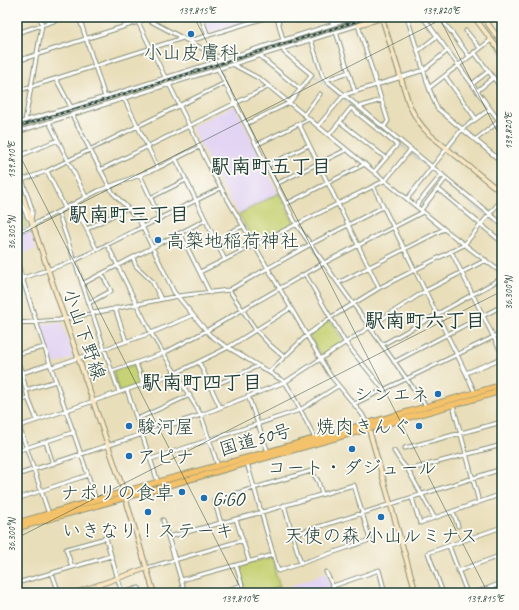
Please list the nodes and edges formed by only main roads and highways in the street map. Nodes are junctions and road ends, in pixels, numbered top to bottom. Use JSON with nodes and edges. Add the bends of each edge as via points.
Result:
{"nodes":[{"id":1,"x":502,"y":385,"type":"edge"},
{"id":2,"x":502,"y":391,"type":"edge"},
{"id":3,"x":368,"y":426,"type":"junction"},
{"id":4,"x":17,"y":523,"type":"edge"},
{"id":5,"x":17,"y":528,"type":"edge"}],
"edges":[{"from":1,"to":3,"type":"highway","name":"国道50号","via":[[426,406]]},
{"from":2,"to":3,"type":"highway","name":"国道50号"},
{"from":3,"to":4,"type":"highway","name":"国道50号","via":[[315,438]]},
{"from":3,"to":5,"type":"highway","name":"国道50号"}]}
